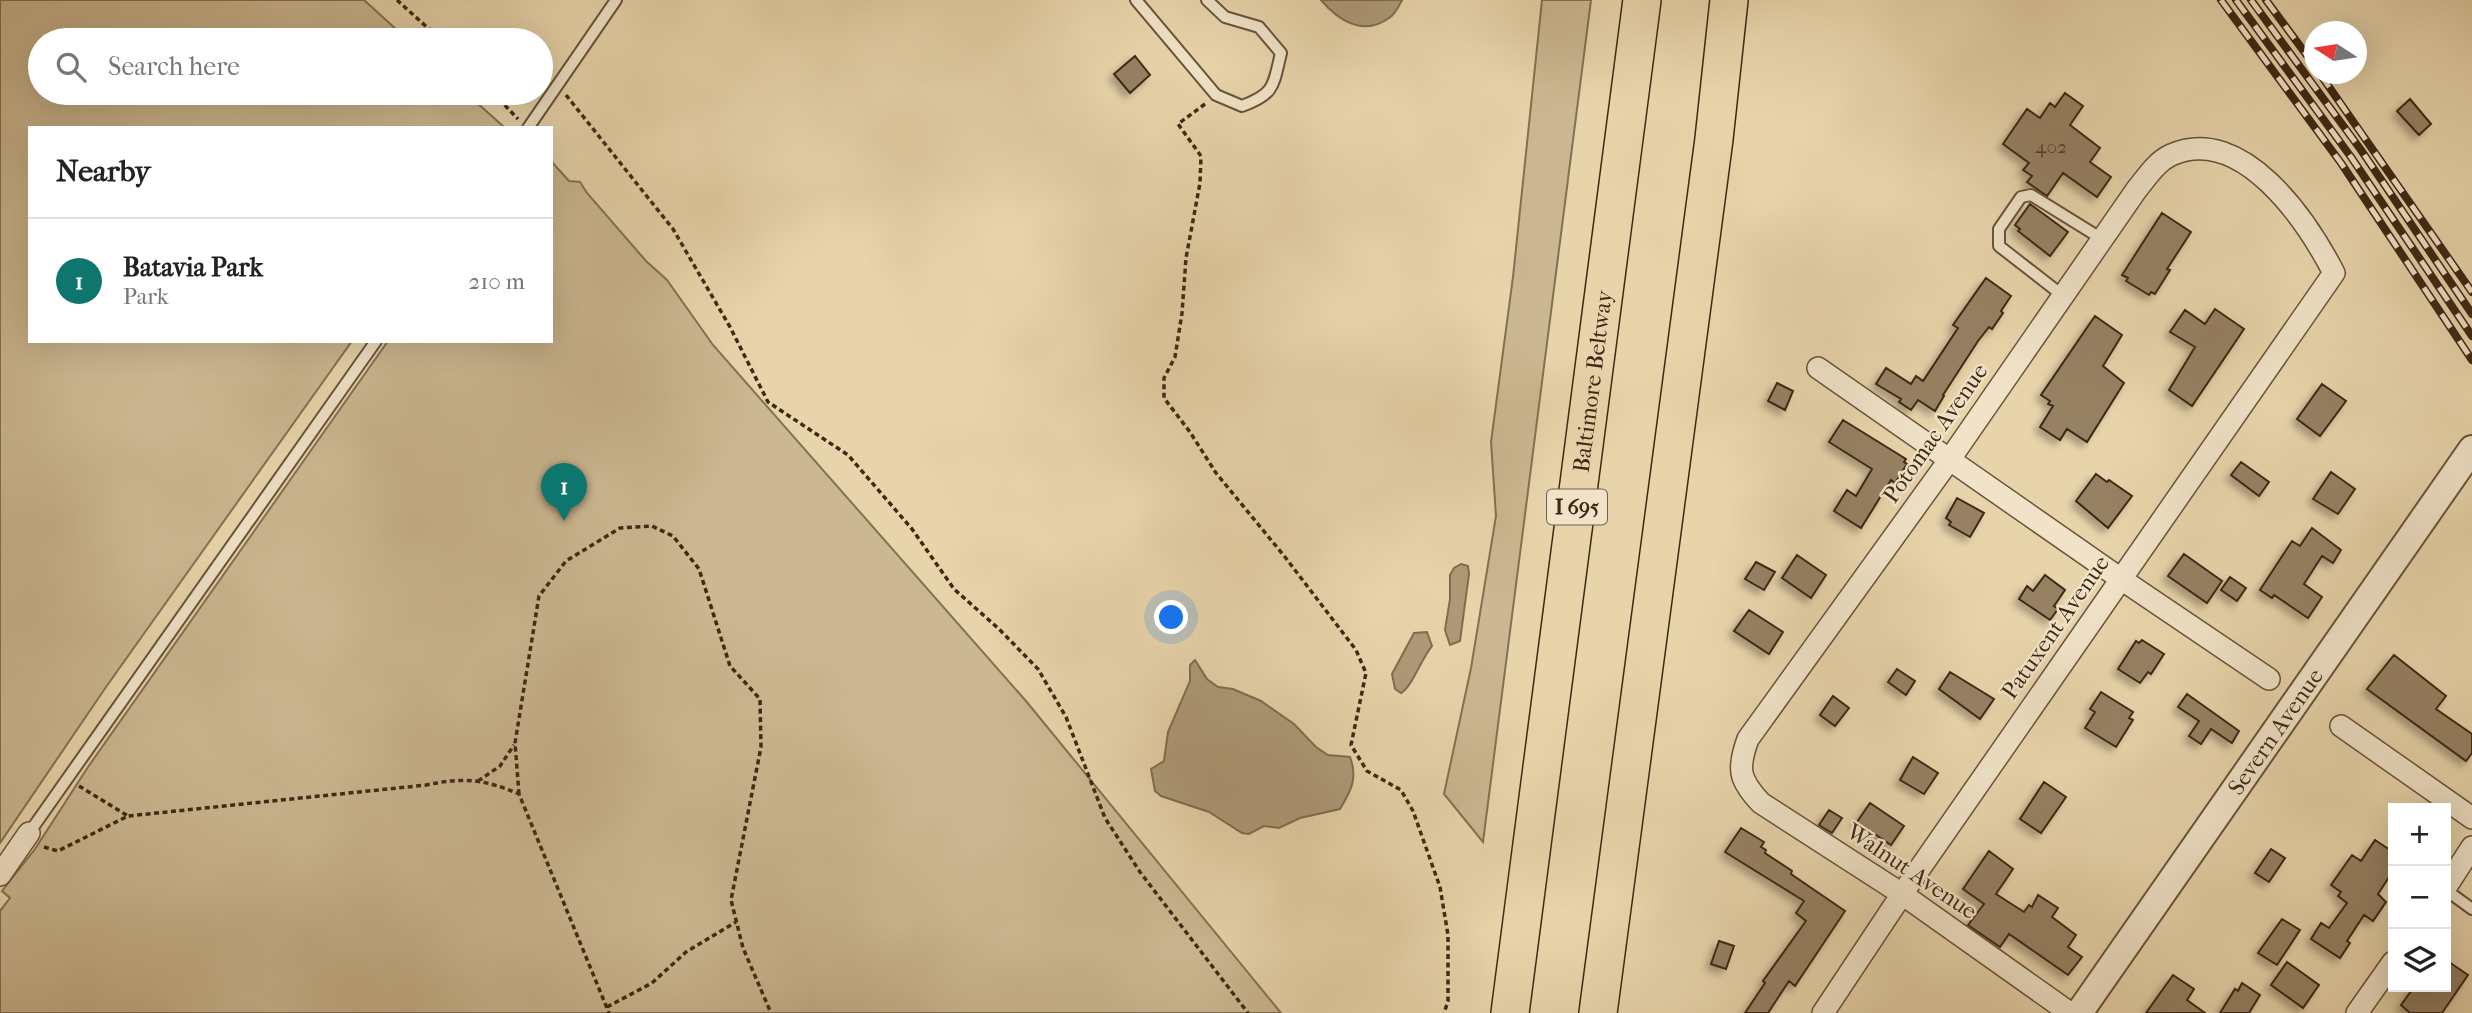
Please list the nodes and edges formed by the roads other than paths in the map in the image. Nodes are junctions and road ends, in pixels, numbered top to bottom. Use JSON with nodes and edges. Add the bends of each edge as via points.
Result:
{"nodes":[{"id":1,"x":616,"y":0,"type":"edge"},
{"id":2,"x":1136,"y":0,"type":"edge"},
{"id":3,"x":1207,"y":0,"type":"edge"},
{"id":4,"x":1642,"y":0,"type":"edge"},
{"id":5,"x":1730,"y":0,"type":"edge"},
{"id":6,"x":553,"y":91,"type":"edge"},
{"id":7,"x":541,"y":105,"type":"edge"},
{"id":8,"x":524,"y":124,"type":"edge"},
{"id":9,"x":2102,"y":239,"type":"junction"},
{"id":10,"x":2334,"y":273,"type":"joint"},
{"id":11,"x":2062,"y":295,"type":"junction"},
{"id":12,"x":375,"y":343,"type":"edge"},
{"id":13,"x":1818,"y":368,"type":"dead end"},
{"id":14,"x":1950,"y":459,"type":"junction"},
{"id":15,"x":2465,"y":459,"type":"edge"},
{"id":16,"x":2121,"y":579,"type":"junction"},
{"id":17,"x":2269,"y":679,"type":"dead end"},
{"id":18,"x":2341,"y":726,"type":"dead end"},
{"id":19,"x":1741,"y":762,"type":"joint"},
{"id":20,"x":2472,"y":818,"type":"edge"},
{"id":21,"x":26,"y":838,"type":"joint"},
{"id":22,"x":2472,"y":847,"type":"edge"},
{"id":23,"x":0,"y":874,"type":"edge"},
{"id":24,"x":2451,"y":880,"type":"edge"},
{"id":25,"x":2451,"y":892,"type":"edge"},
{"id":26,"x":1902,"y":894,"type":"junction"},
{"id":27,"x":2472,"y":909,"type":"edge"},
{"id":28,"x":2388,"y":969,"type":"edge"},
{"id":29,"x":1510,"y":1013,"type":"edge"},
{"id":30,"x":1598,"y":1013,"type":"edge"},
{"id":31,"x":1823,"y":1013,"type":"edge"},
{"id":32,"x":2070,"y":1013,"type":"edge"},
{"id":33,"x":2079,"y":1013,"type":"edge"},
{"id":34,"x":2357,"y":1013,"type":"edge"}],
"edges":[{"from":1,"to":6,"type":"lane"},
{"from":2,"to":3,"type":"lane","via":[[1216,95],[1242,106],[1263,99],[1274,85],[1281,53],[1259,27],[1226,17]]},
{"from":4,"to":29,"type":"highway","name":"Baltimore Beltway","number":"I 695"},
{"from":5,"to":30,"type":"highway"},
{"from":7,"to":8,"type":"lane"},
{"from":9,"to":10,"type":"street","name":"Potomac Avenue","via":[[2155,166],[2171,155],[2203,149],[2243,162],[2264,178],[2308,227]]},
{"from":9,"to":11,"type":"street","name":"Potomac Avenue"},
{"from":9,"to":11,"type":"lane","via":[[2031,195],[2021,197],[1999,229],[1999,246]]},
{"from":10,"to":16,"type":"street","name":"Patuxent Avenue"},
{"from":11,"to":14,"type":"street","name":"Potomac Avenue"},
{"from":12,"to":21,"type":"lane"},
{"from":13,"to":14,"type":"street"},
{"from":14,"to":16,"type":"street"},
{"from":14,"to":19,"type":"street","name":"Potomac Avenue","via":[[1748,739]]},
{"from":15,"to":33,"type":"street","name":"Severn Avenue"},
{"from":16,"to":17,"type":"street"},
{"from":16,"to":26,"type":"street","name":"Patuxent Avenue"},
{"from":18,"to":20,"type":"street"},
{"from":19,"to":26,"type":"street","name":"Walnut Avenue","via":[[1746,785],[1761,803]]},
{"from":21,"to":23,"type":"street"},
{"from":22,"to":24,"type":"street"},
{"from":25,"to":27,"type":"lane"},
{"from":26,"to":31,"type":"street","name":"Patuxent Avenue"},
{"from":26,"to":32,"type":"street","name":"Walnut Avenue"},
{"from":28,"to":34,"type":"street"}]}
